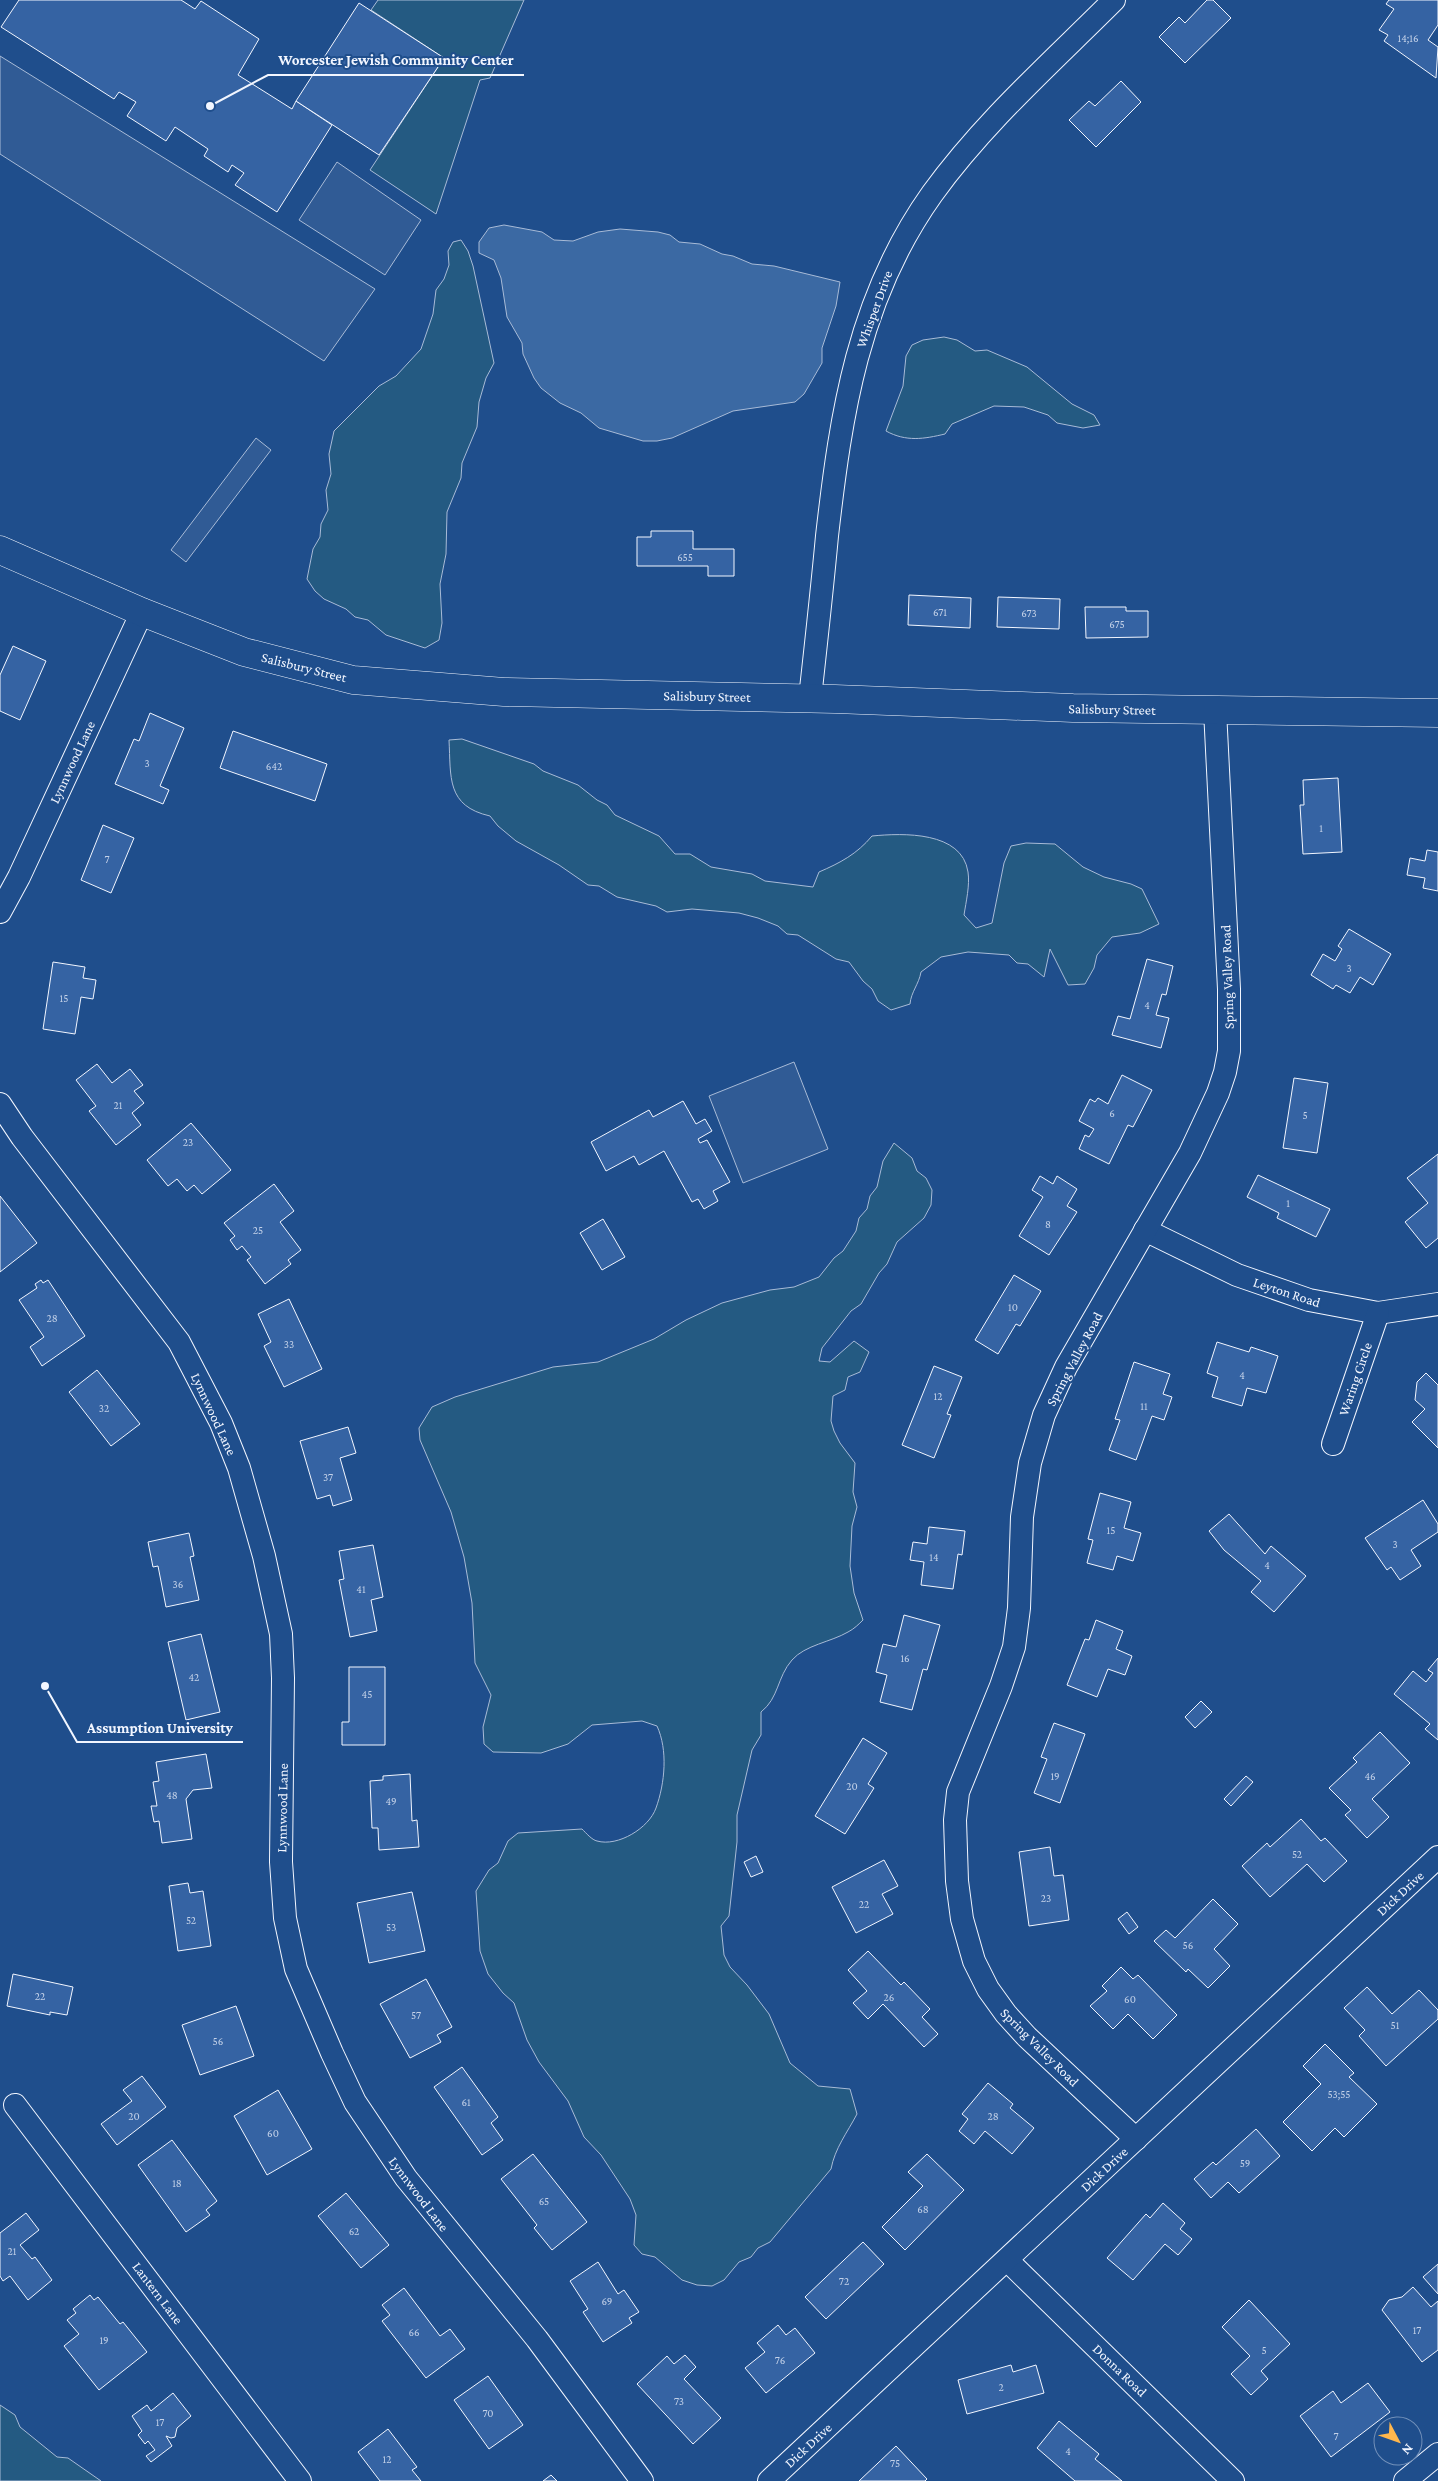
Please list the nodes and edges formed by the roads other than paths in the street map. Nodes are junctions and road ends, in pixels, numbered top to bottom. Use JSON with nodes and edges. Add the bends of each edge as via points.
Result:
{"nodes":[{"id":1,"x":1114,"y":0,"type":"edge"},
{"id":2,"x":0,"y":550,"type":"edge"},
{"id":3,"x":142,"y":612,"type":"junction"},
{"id":4,"x":810,"y":698,"type":"junction"},
{"id":5,"x":1216,"y":710,"type":"junction"},
{"id":6,"x":1438,"y":713,"type":"edge"},
{"id":7,"x":0,"y":912,"type":"edge"},
{"id":8,"x":0,"y":1104,"type":"edge"},
{"id":9,"x":1145,"y":1230,"type":"junction"},
{"id":10,"x":1438,"y":1304,"type":"edge"},
{"id":11,"x":1378,"y":1313,"type":"junction"},
{"id":12,"x":1333,"y":1444,"type":"dead end"},
{"id":13,"x":1438,"y":1857,"type":"edge"},
{"id":14,"x":15,"y":2105,"type":"dead end"},
{"id":15,"x":1136,"y":2139,"type":"junction"},
{"id":16,"x":1007,"y":2260,"type":"junction"},
{"id":17,"x":1438,"y":2454,"type":"edge"},
{"id":18,"x":300,"y":2481,"type":"edge"},
{"id":19,"x":642,"y":2481,"type":"edge"},
{"id":20,"x":770,"y":2481,"type":"edge"},
{"id":21,"x":1232,"y":2481,"type":"edge"},
{"id":22,"x":1405,"y":2481,"type":"edge"}],
"edges":[{"from":1,"to":4,"type":"street","name":"Whisper Drive","via":[[957,162],[908,232],[888,270],[860,345],[837,445]]},
{"from":2,"to":3,"type":"main road","name":"Salisbury Street"},
{"from":3,"to":4,"type":"main road","name":"Salisbury Street","via":[[244,652],[353,680],[504,692]]},
{"from":3,"to":7,"type":"street","name":"Lynnwood Lane"},
{"from":4,"to":5,"type":"main road","name":"Salisbury Street"},
{"from":5,"to":6,"type":"main road","name":"Salisbury Street"},
{"from":5,"to":9,"type":"street","name":"Spring Valley Road","via":[[1229,980],[1229,1050],[1225,1072],[1210,1113]]},
{"from":8,"to":19,"type":"street","name":"Lynnwood Lane","via":[[179,1342],[221,1423],[239,1468],[264,1556],[281,1634],[281,1862],[285,1918],[296,1969],[332,2053],[355,2102],[406,2178],[537,2339]]},
{"from":9,"to":11,"type":"street","name":"Leyton Road","via":[[1262,1285],[1309,1300]]},
{"from":9,"to":15,"type":"street","name":"Spring Valley Road","via":[[1066,1366],[1036,1438],[1022,1517],[1014,1647],[958,1792],[955,1820],[962,1919],[974,1961],[988,1989],[1028,2037]]},
{"from":10,"to":11,"type":"street","name":"Leyton Road"},
{"from":11,"to":12,"type":"street","name":"Waring Circle"},
{"from":13,"to":15,"type":"street","name":"Dick Drive"},
{"from":14,"to":18,"type":"street","name":"Lantern Lane"},
{"from":15,"to":16,"type":"street","name":"Dick Drive"},
{"from":16,"to":20,"type":"street","name":"Dick Drive"},
{"from":16,"to":21,"type":"street","name":"Donna Road"},
{"from":17,"to":22,"type":"street"}]}
